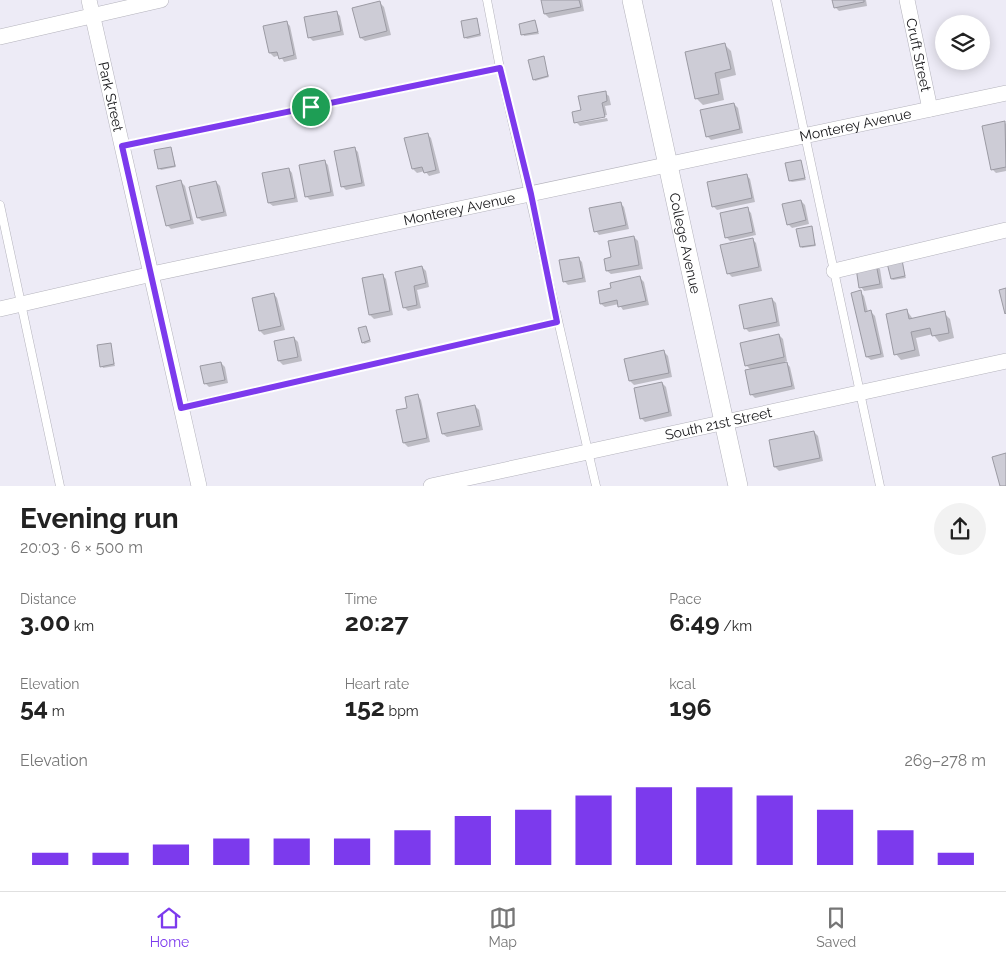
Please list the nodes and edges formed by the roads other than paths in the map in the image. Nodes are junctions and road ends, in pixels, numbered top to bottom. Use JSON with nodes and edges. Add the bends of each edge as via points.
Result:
{"nodes":[{"id":1,"x":161,"y":0,"type":"edge"},
{"id":2,"x":487,"y":0,"type":"edge"},
{"id":3,"x":632,"y":0,"type":"edge"},
{"id":4,"x":776,"y":0,"type":"edge"},
{"id":5,"x":907,"y":0,"type":"edge"},
{"id":6,"x":91,"y":7,"type":"edge"},
{"id":7,"x":0,"y":37,"type":"edge"},
{"id":8,"x":500,"y":68,"type":"junction"},
{"id":9,"x":1006,"y":93,"type":"edge"},
{"id":10,"x":930,"y":109,"type":"junction"},
{"id":11,"x":806,"y":136,"type":"junction"},
{"id":12,"x":122,"y":146,"type":"junction"},
{"id":13,"x":666,"y":166,"type":"junction"},
{"id":14,"x":531,"y":194,"type":"junction"},
{"id":15,"x":0,"y":205,"type":"edge"},
{"id":16,"x":1006,"y":230,"type":"edge"},
{"id":17,"x":834,"y":271,"type":"junction"},
{"id":18,"x":152,"y":274,"type":"junction"},
{"id":19,"x":22,"y":304,"type":"junction"},
{"id":20,"x":0,"y":309,"type":"edge"},
{"id":21,"x":557,"y":322,"type":"junction"},
{"id":22,"x":1006,"y":361,"type":"edge"},
{"id":23,"x":861,"y":393,"type":"junction"},
{"id":24,"x":181,"y":408,"type":"junction"},
{"id":25,"x":723,"y":423,"type":"junction"},
{"id":26,"x":588,"y":451,"type":"junction"},
{"id":27,"x":60,"y":486,"type":"edge"},
{"id":28,"x":199,"y":486,"type":"edge"},
{"id":29,"x":431,"y":486,"type":"edge"},
{"id":30,"x":596,"y":486,"type":"edge"},
{"id":31,"x":738,"y":486,"type":"edge"},
{"id":32,"x":880,"y":486,"type":"edge"}],
"edges":[{"from":1,"to":6,"type":"street"},
{"from":2,"to":8,"type":"lane"},
{"from":3,"to":13,"type":"street","name":"College Avenue"},
{"from":4,"to":11,"type":"lane"},
{"from":5,"to":10,"type":"street","name":"Cruft Street"},
{"from":6,"to":7,"type":"street"},
{"from":6,"to":12,"type":"street","name":"Park Street"},
{"from":8,"to":12,"type":"lane"},
{"from":8,"to":14,"type":"lane"},
{"from":9,"to":10,"type":"street","name":"Monterey Avenue"},
{"from":10,"to":11,"type":"street","name":"Monterey Avenue"},
{"from":11,"to":13,"type":"street","name":"Monterey Avenue"},
{"from":11,"to":17,"type":"lane"},
{"from":12,"to":18,"type":"street","name":"Park Street"},
{"from":13,"to":14,"type":"street","name":"Monterey Avenue"},
{"from":13,"to":25,"type":"street","name":"College Avenue"},
{"from":14,"to":18,"type":"street","name":"Monterey Avenue"},
{"from":14,"to":21,"type":"lane"},
{"from":15,"to":19,"type":"lane"},
{"from":16,"to":17,"type":"street"},
{"from":17,"to":23,"type":"lane"},
{"from":18,"to":19,"type":"street","name":"Monterey Avenue"},
{"from":18,"to":24,"type":"street","name":"Park Street"},
{"from":19,"to":20,"type":"street","name":"Monterey Avenue"},
{"from":19,"to":27,"type":"lane"},
{"from":21,"to":24,"type":"lane"},
{"from":21,"to":26,"type":"lane"},
{"from":22,"to":23,"type":"street","name":"South 21st Street"},
{"from":23,"to":25,"type":"street","name":"South 21st Street"},
{"from":23,"to":32,"type":"lane"},
{"from":24,"to":28,"type":"street","name":"Park Street"},
{"from":25,"to":26,"type":"street","name":"South 21st Street"},
{"from":25,"to":31,"type":"street","name":"College Avenue"},
{"from":26,"to":29,"type":"street","name":"South 21st Street"},
{"from":26,"to":30,"type":"lane"}]}
